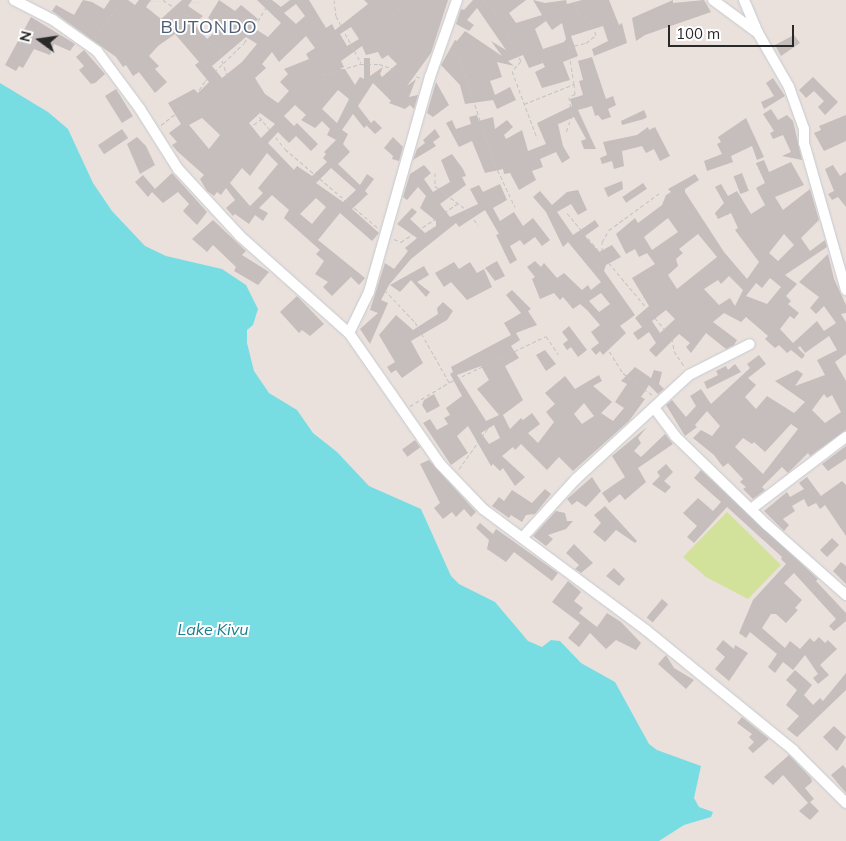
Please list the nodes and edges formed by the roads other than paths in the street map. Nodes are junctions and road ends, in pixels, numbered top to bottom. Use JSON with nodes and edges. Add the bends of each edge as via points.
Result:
{"nodes":[{"id":1,"x":14,"y":0,"type":"edge"},
{"id":2,"x":457,"y":0,"type":"edge"},
{"id":3,"x":713,"y":0,"type":"edge"},
{"id":4,"x":744,"y":0,"type":"edge"},
{"id":5,"x":758,"y":33,"type":"junction"},
{"id":6,"x":846,"y":290,"type":"edge"},
{"id":7,"x":349,"y":333,"type":"junction"},
{"id":8,"x":750,"y":344,"type":"dead end"},
{"id":9,"x":658,"y":406,"type":"junction"},
{"id":10,"x":846,"y":437,"type":"edge"},
{"id":11,"x":751,"y":509,"type":"junction"},
{"id":12,"x":523,"y":537,"type":"junction"},
{"id":13,"x":846,"y":595,"type":"edge"},
{"id":14,"x":846,"y":803,"type":"edge"}],
"edges":[{"from":1,"to":7,"type":"street","via":[[90,44],[111,67],[178,169],[240,236]]},
{"from":2,"to":7,"type":"street","via":[[428,82],[360,316]]},
{"from":3,"to":5,"type":"street"},
{"from":4,"to":5,"type":"street"},
{"from":5,"to":6,"type":"street","via":[[789,87],[804,129],[804,144]]},
{"from":7,"to":12,"type":"street","via":[[453,477],[483,509]]},
{"from":8,"to":9,"type":"street","via":[[689,375]]},
{"from":9,"to":11,"type":"street","via":[[676,436]]},
{"from":9,"to":12,"type":"street","via":[[576,479]]},
{"from":10,"to":11,"type":"street"},
{"from":11,"to":13,"type":"street"},
{"from":12,"to":14,"type":"street","via":[[646,630],[793,750]]}]}
